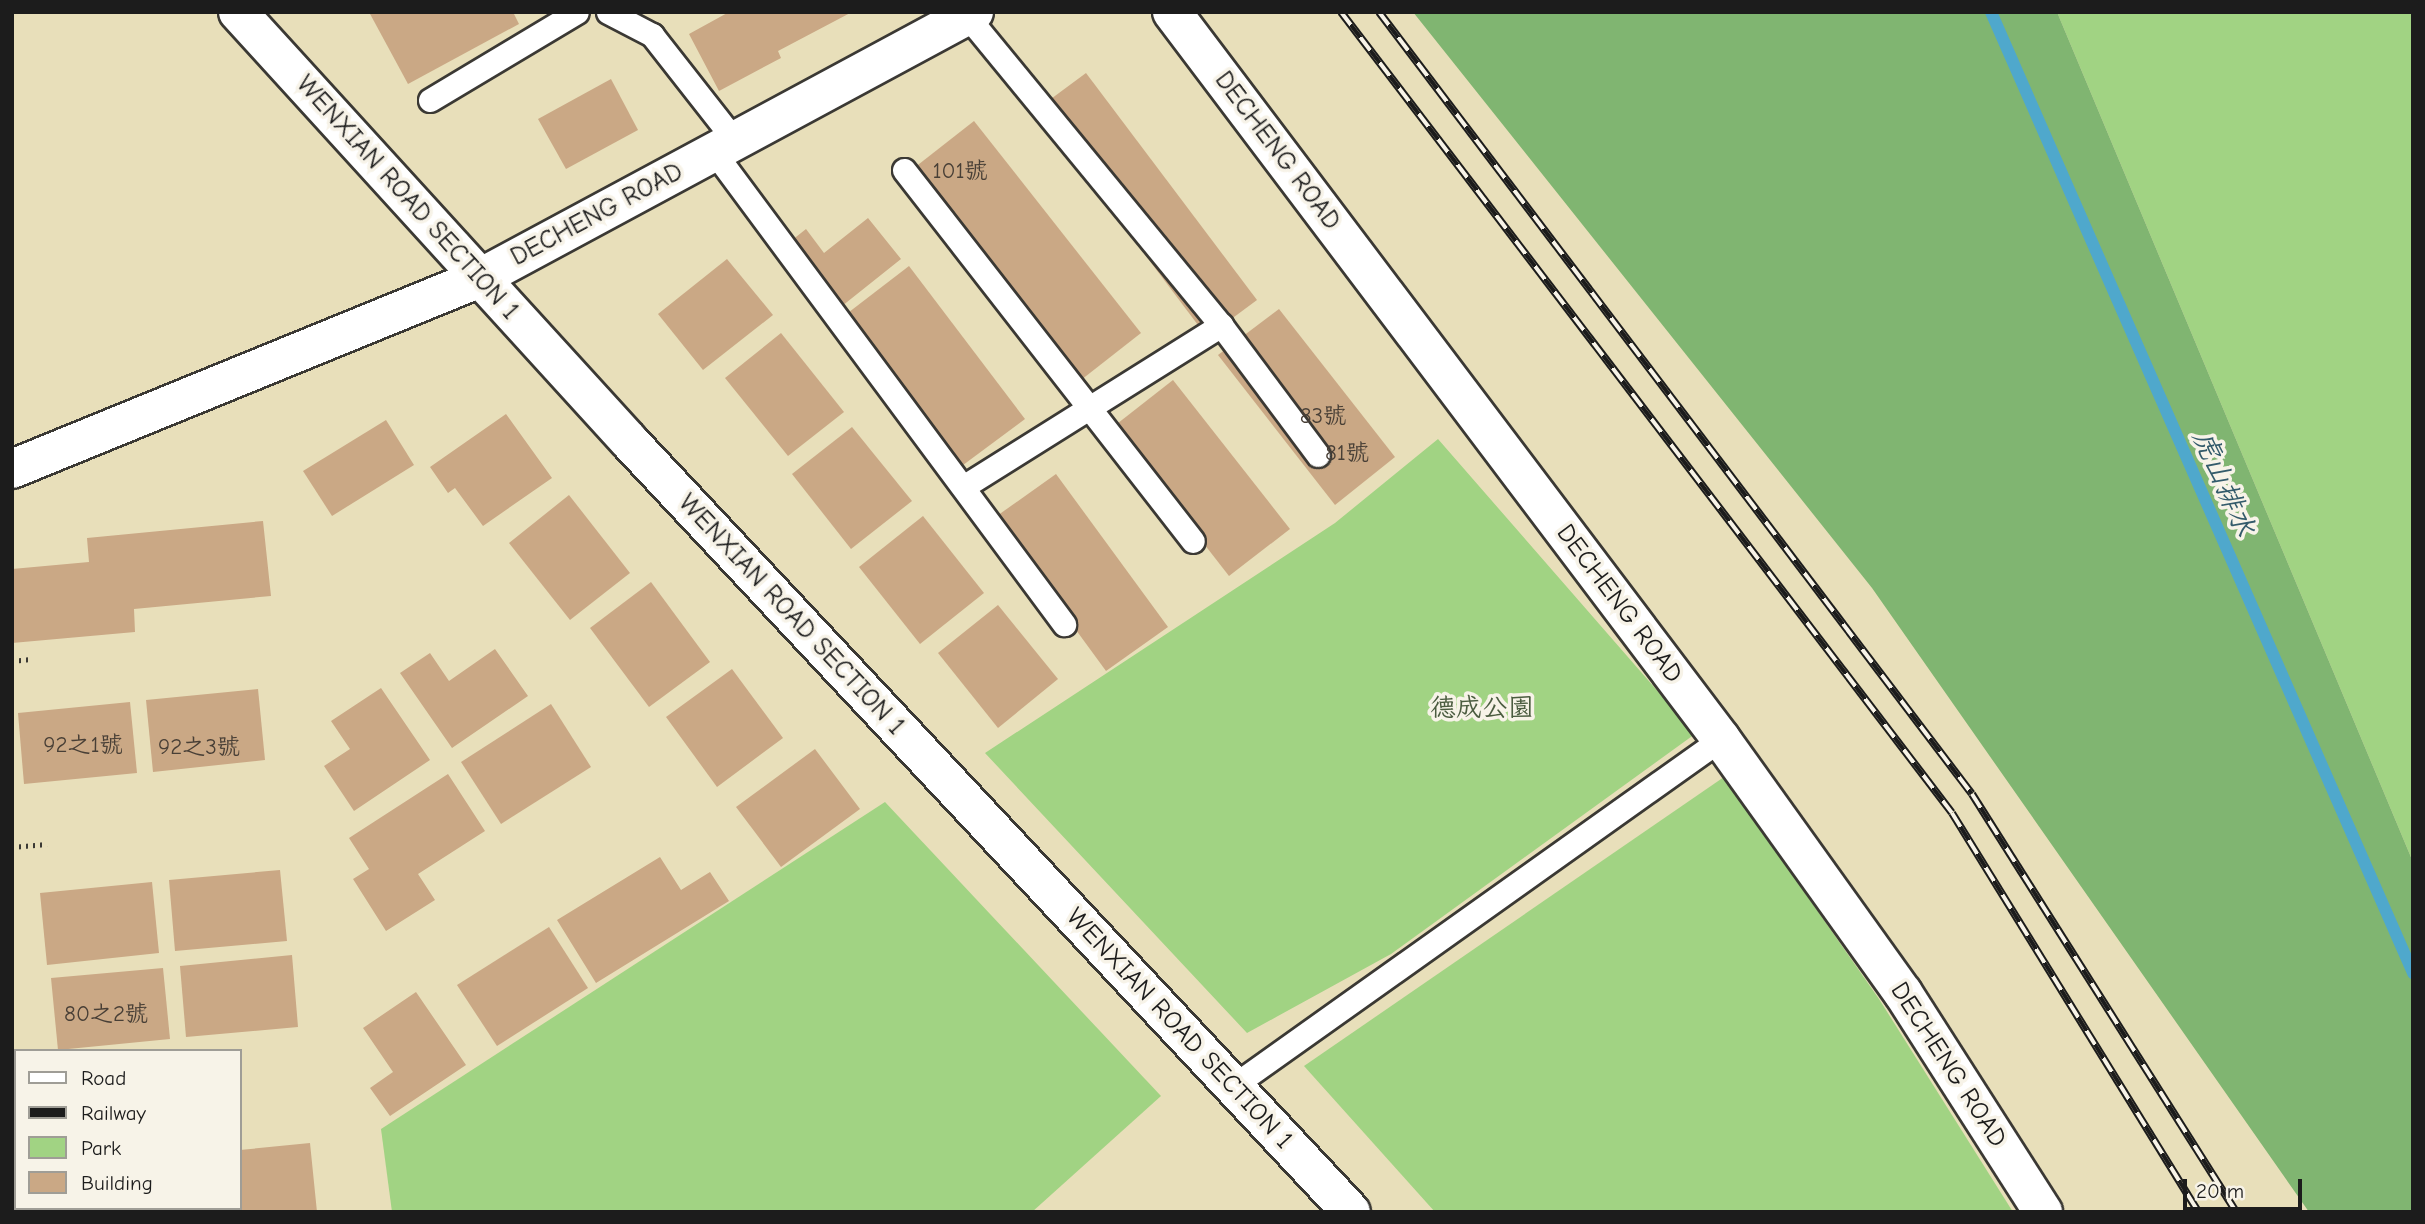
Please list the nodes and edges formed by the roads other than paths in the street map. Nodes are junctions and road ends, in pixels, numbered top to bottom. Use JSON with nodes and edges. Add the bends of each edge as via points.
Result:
{"nodes":[{"id":1,"x":238,"y":12,"type":"edge"},
{"id":2,"x":577,"y":12,"type":"edge"},
{"id":3,"x":608,"y":12,"type":"edge"},
{"id":4,"x":1172,"y":12,"type":"edge"},
{"id":5,"x":971,"y":14,"type":"edge"},
{"id":6,"x":430,"y":100,"type":"dead end"},
{"id":7,"x":725,"y":146,"type":"junction"},
{"id":8,"x":904,"y":170,"type":"dead end"},
{"id":9,"x":480,"y":278,"type":"junction"},
{"id":10,"x":1221,"y":325,"type":"junction"},
{"id":11,"x":1092,"y":406,"type":"junction"},
{"id":12,"x":1318,"y":455,"type":"dead end"},
{"id":13,"x":12,"y":470,"type":"edge"},
{"id":14,"x":963,"y":487,"type":"junction"},
{"id":15,"x":1193,"y":541,"type":"dead end"},
{"id":16,"x":1064,"y":624,"type":"dead end"},
{"id":17,"x":1721,"y":739,"type":"junction"},
{"id":18,"x":1233,"y":1086,"type":"junction"},
{"id":19,"x":1351,"y":1212,"type":"edge"},
{"id":20,"x":2043,"y":1212,"type":"edge"}],
"edges":[{"from":1,"to":9,"type":"street","name":"WENXIAN ROAD SECTION 1"},
{"from":2,"to":6,"type":"lane"},
{"from":3,"to":7,"type":"lane","via":[[652,36]]},
{"from":4,"to":17,"type":"street","name":"DECHENG ROAD"},
{"from":5,"to":7,"type":"street","name":"DECHENG ROAD"},
{"from":5,"to":10,"type":"lane"},
{"from":7,"to":9,"type":"street","name":"DECHENG ROAD"},
{"from":7,"to":14,"type":"lane"},
{"from":8,"to":11,"type":"lane"},
{"from":9,"to":13,"type":"street","name":"DECHENG ROAD"},
{"from":9,"to":18,"type":"street","name":"WENXIAN ROAD SECTION 1"},
{"from":10,"to":11,"type":"lane"},
{"from":10,"to":12,"type":"lane"},
{"from":11,"to":14,"type":"lane"},
{"from":11,"to":15,"type":"lane"},
{"from":14,"to":16,"type":"lane"},
{"from":17,"to":18,"type":"lane"},
{"from":17,"to":20,"type":"street","name":"DECHENG ROAD","via":[[1903,993]]},
{"from":18,"to":19,"type":"street","name":"WENXIAN ROAD SECTION 1"}]}
